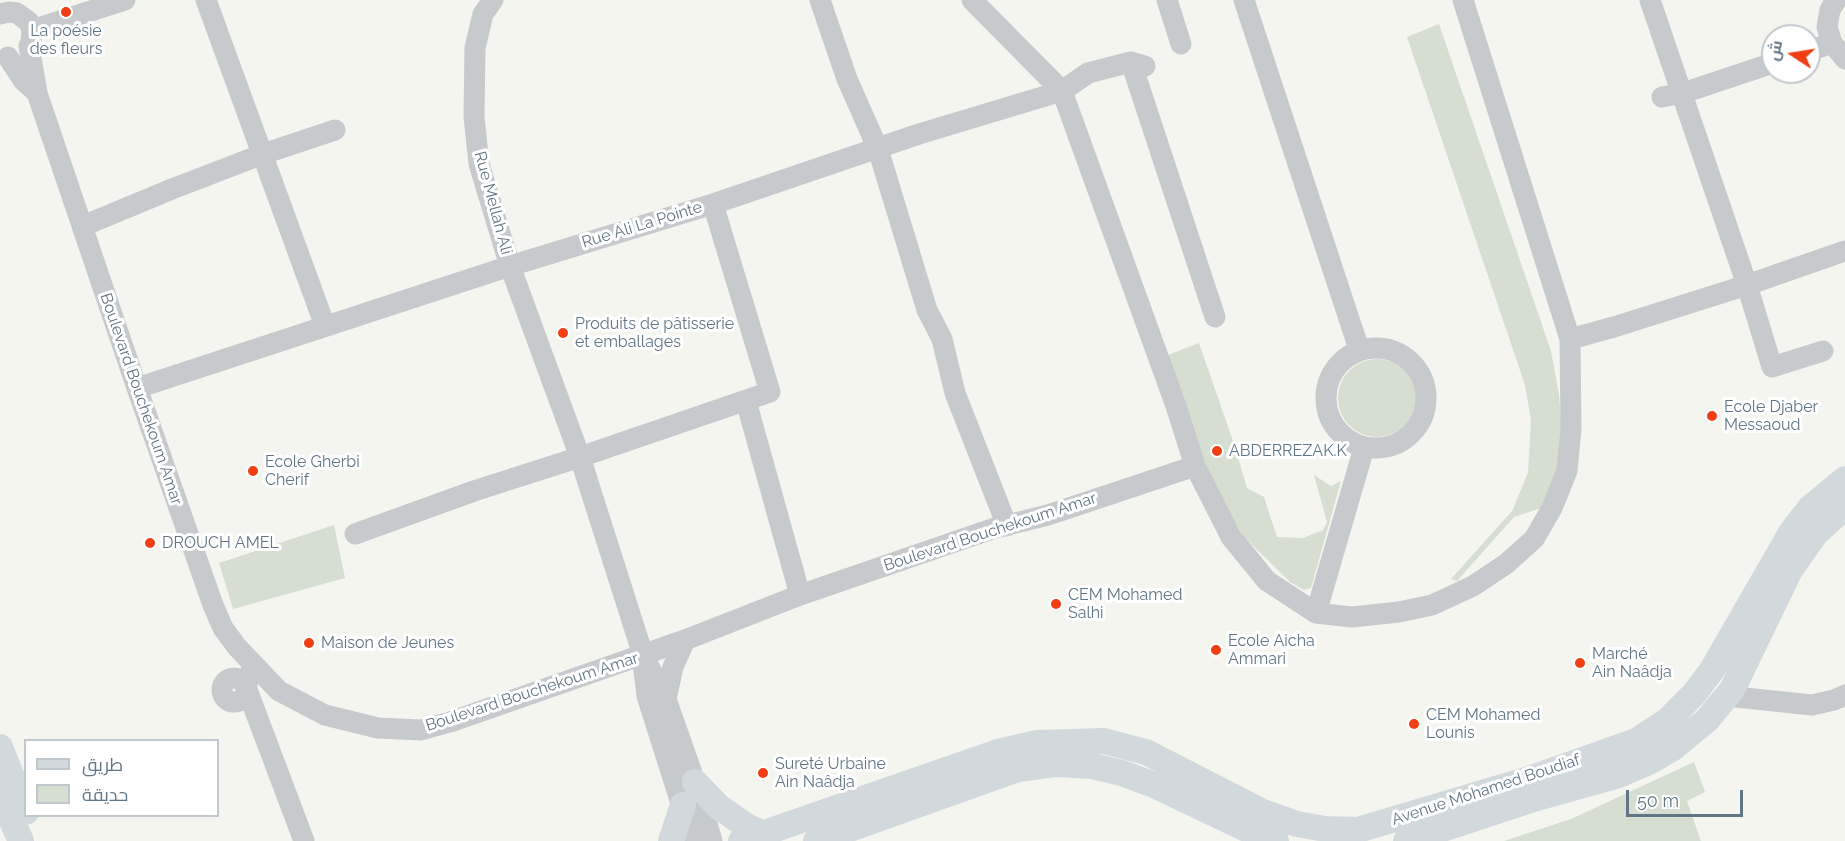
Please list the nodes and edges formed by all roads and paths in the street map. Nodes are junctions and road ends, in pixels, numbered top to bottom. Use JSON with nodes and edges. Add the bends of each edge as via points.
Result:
{"nodes":[{"id":1,"x":123,"y":0,"type":"edge"},
{"id":2,"x":206,"y":0,"type":"edge"},
{"id":3,"x":493,"y":0,"type":"edge"},
{"id":4,"x":820,"y":0,"type":"edge"},
{"id":5,"x":972,"y":0,"type":"edge"},
{"id":6,"x":988,"y":0,"type":"edge"},
{"id":7,"x":1167,"y":0,"type":"edge"},
{"id":8,"x":1244,"y":0,"type":"edge"},
{"id":9,"x":1463,"y":0,"type":"edge"},
{"id":10,"x":1650,"y":0,"type":"edge"},
{"id":11,"x":1836,"y":0,"type":"edge"},
{"id":12,"x":0,"y":14,"type":"edge"},
{"id":13,"x":24,"y":23,"type":"edge"},
{"id":14,"x":996,"y":25,"type":"junction"},
{"id":15,"x":1181,"y":44,"type":"dead end"},
{"id":16,"x":1821,"y":51,"type":"edge"},
{"id":17,"x":1838,"y":51,"type":"edge"},
{"id":18,"x":4,"y":56,"type":"edge"},
{"id":19,"x":1761,"y":67,"type":"edge"},
{"id":20,"x":1062,"y":91,"type":"junction"},
{"id":21,"x":37,"y":93,"type":"junction"},
{"id":22,"x":1683,"y":93,"type":"junction"},
{"id":23,"x":1662,"y":97,"type":"dead end"},
{"id":24,"x":335,"y":130,"type":"dead end"},
{"id":25,"x":878,"y":149,"type":"junction"},
{"id":26,"x":263,"y":154,"type":"junction"},
{"id":27,"x":713,"y":204,"type":"junction"},
{"id":28,"x":83,"y":226,"type":"junction"},
{"id":29,"x":1845,"y":250,"type":"edge"},
{"id":30,"x":510,"y":266,"type":"junction"},
{"id":31,"x":1747,"y":285,"type":"junction"},
{"id":32,"x":1215,"y":317,"type":"dead end"},
{"id":33,"x":325,"y":326,"type":"junction"},
{"id":34,"x":1570,"y":339,"type":"junction"},
{"id":35,"x":1359,"y":349,"type":"junction"},
{"id":36,"x":1823,"y":351,"type":"dead end"},
{"id":37,"x":137,"y":388,"type":"junction"},
{"id":38,"x":746,"y":401,"type":"junction"},
{"id":39,"x":1364,"y":448,"type":"junction"},
{"id":40,"x":580,"y":457,"type":"junction"},
{"id":41,"x":1195,"y":466,"type":"junction"},
{"id":42,"x":1845,"y":479,"type":"edge"},
{"id":43,"x":1845,"y":507,"type":"edge"},
{"id":44,"x":1007,"y":526,"type":"junction"},
{"id":45,"x":355,"y":534,"type":"dead end"},
{"id":46,"x":800,"y":595,"type":"junction"},
{"id":47,"x":1316,"y":613,"type":"junction"},
{"id":48,"x":685,"y":640,"type":"junction"},
{"id":49,"x":643,"y":655,"type":"junction"},
{"id":50,"x":253,"y":665,"type":"junction"},
{"id":51,"x":1845,"y":695,"type":"edge"},
{"id":52,"x":1726,"y":696,"type":"junction"},
{"id":53,"x":666,"y":699,"type":"junction"},
{"id":54,"x":0,"y":747,"type":"edge"},
{"id":55,"x":695,"y":782,"type":"junction"},
{"id":56,"x":683,"y":805,"type":"junction"},
{"id":57,"x":12,"y":806,"type":"edge"},
{"id":58,"x":753,"y":838,"type":"edge"},
{"id":59,"x":21,"y":841,"type":"edge"},
{"id":60,"x":40,"y":841,"type":"edge"},
{"id":61,"x":304,"y":841,"type":"edge"},
{"id":62,"x":671,"y":841,"type":"edge"},
{"id":63,"x":693,"y":841,"type":"edge"},
{"id":64,"x":712,"y":841,"type":"edge"},
{"id":65,"x":816,"y":841,"type":"edge"},
{"id":66,"x":1276,"y":841,"type":"edge"},
{"id":67,"x":1406,"y":841,"type":"edge"}],
"edges":[{"from":1,"to":13,"type":"street"},
{"from":2,"to":26,"type":"street"},
{"from":3,"to":30,"type":"street","name":"Rue Mellah Ali","via":[[483,14],[474,48],[474,117],[479,164]]},
{"from":4,"to":25,"type":"street","via":[[847,79]]},
{"from":5,"to":14,"type":"street"},
{"from":6,"to":14,"type":"street"},
{"from":7,"to":15,"type":"street"},
{"from":8,"to":35,"type":"street"},
{"from":9,"to":34,"type":"street"},
{"from":10,"to":22,"type":"street"},
{"from":11,"to":17,"type":"street","via":[[1827,27]]},
{"from":12,"to":13,"type":"street","via":[[11,12]]},
{"from":13,"to":18,"type":"street","via":[[21,54]]},
{"from":13,"to":21,"type":"street"},
{"from":14,"to":20,"type":"street"},
{"from":16,"to":17,"type":"street"},
{"from":18,"to":21,"type":"street"},
{"from":19,"to":22,"type":"street"},
{"from":20,"to":25,"type":"street","name":"Rue Ali La Pointe"},
{"from":20,"to":32,"type":"street","name":"Rue Ali La Pointe","via":[[1088,73],[1138,64]]},
{"from":20,"to":41,"type":"street"},
{"from":21,"to":28,"type":"street","name":"Boulevard Bouchekoum Amar"},
{"from":22,"to":23,"type":"street"},
{"from":22,"to":31,"type":"street"},
{"from":24,"to":26,"type":"street"},
{"from":25,"to":27,"type":"street","name":"Rue Ali La Pointe"},
{"from":25,"to":44,"type":"street","via":[[927,310],[942,339],[955,393]]},
{"from":26,"to":28,"type":"street"},
{"from":26,"to":33,"type":"street"},
{"from":27,"to":30,"type":"street","name":"Rue Ali La Pointe"},
{"from":27,"to":38,"type":"street","via":[[770,392]]},
{"from":28,"to":37,"type":"street","name":"Boulevard Bouchekoum Amar"},
{"from":29,"to":31,"type":"street"},
{"from":30,"to":33,"type":"street","name":"Rue Ali La Pointe"},
{"from":30,"to":40,"type":"street","name":"Rue Mellah Ali"},
{"from":31,"to":34,"type":"street"},
{"from":31,"to":36,"type":"street","via":[[1772,367]]},
{"from":33,"to":37,"type":"street","name":"Rue Ali La Pointe"},
{"from":34,"to":47,"type":"street","via":[[1571,429],[1567,471],[1534,539],[1473,586],[1432,605],[1352,617]]},
{"from":35,"to":39,"type":"street","via":[[1337,366],[1326,397],[1328,412],[1338,431]]},
{"from":35,"to":39,"type":"street","via":[[1385,348],[1404,356],[1420,373],[1426,387],[1422,419],[1413,433],[1386,448]]},
{"from":37,"to":50,"type":"street","name":"Boulevard Bouchekoum Amar","via":[[223,628]]},
{"from":38,"to":40,"type":"street"},
{"from":38,"to":46,"type":"street"},
{"from":39,"to":47,"type":"street"},
{"from":40,"to":45,"type":"street"},
{"from":40,"to":49,"type":"street","name":"Rue Mellah Ali"},
{"from":41,"to":44,"type":"street","name":"Boulevard Bouchekoum Amar"},
{"from":41,"to":47,"type":"street","via":[[1231,537],[1267,581]]},
{"from":42,"to":58,"type":"main road","name":"Avenue Mohamed Boudiaf","via":[[1810,508],[1792,531],[1712,670],[1668,720],[1636,741],[1526,780],[1358,830],[1325,829],[1263,812],[1146,752],[1104,741],[1037,743],[998,752]]},
{"from":43,"to":52,"type":"main road","name":"Avenue Mohamed Boudiaf","via":[[1816,533],[1790,570]]},
{"from":44,"to":46,"type":"street","name":"Boulevard Bouchekoum Amar"},
{"from":46,"to":48,"type":"street","name":"Boulevard Bouchekoum Amar"},
{"from":48,"to":49,"type":"street","name":"Boulevard Bouchekoum Amar"},
{"from":48,"to":53,"type":"street","via":[[673,667]]},
{"from":49,"to":50,"type":"street","name":"Boulevard Bouchekoum Amar","via":[[421,730],[378,728],[325,715],[279,691]]},
{"from":49,"to":53,"type":"street"},
{"from":49,"to":56,"type":"street","via":[[647,696]]},
{"from":50,"to":61,"type":"street","via":[[246,687]]},
{"from":51,"to":52,"type":"street","via":[[1812,705]]},
{"from":52,"to":67,"type":"main road","name":"Avenue Mohamed Boudiaf","via":[[1707,720],[1673,748],[1616,777],[1536,798]]},
{"from":53,"to":55,"type":"street"},
{"from":54,"to":57,"type":"main road"},
{"from":55,"to":58,"type":"main road","via":[[719,807],[748,827]]},
{"from":55,"to":64,"type":"street"},
{"from":56,"to":62,"type":"main road"},
{"from":56,"to":63,"type":"street"},
{"from":57,"to":59,"type":"main road"},
{"from":57,"to":60,"type":"main road"},
{"from":65,"to":66,"type":"main road","via":[[1018,769],[1056,764],[1122,772]]}]}
